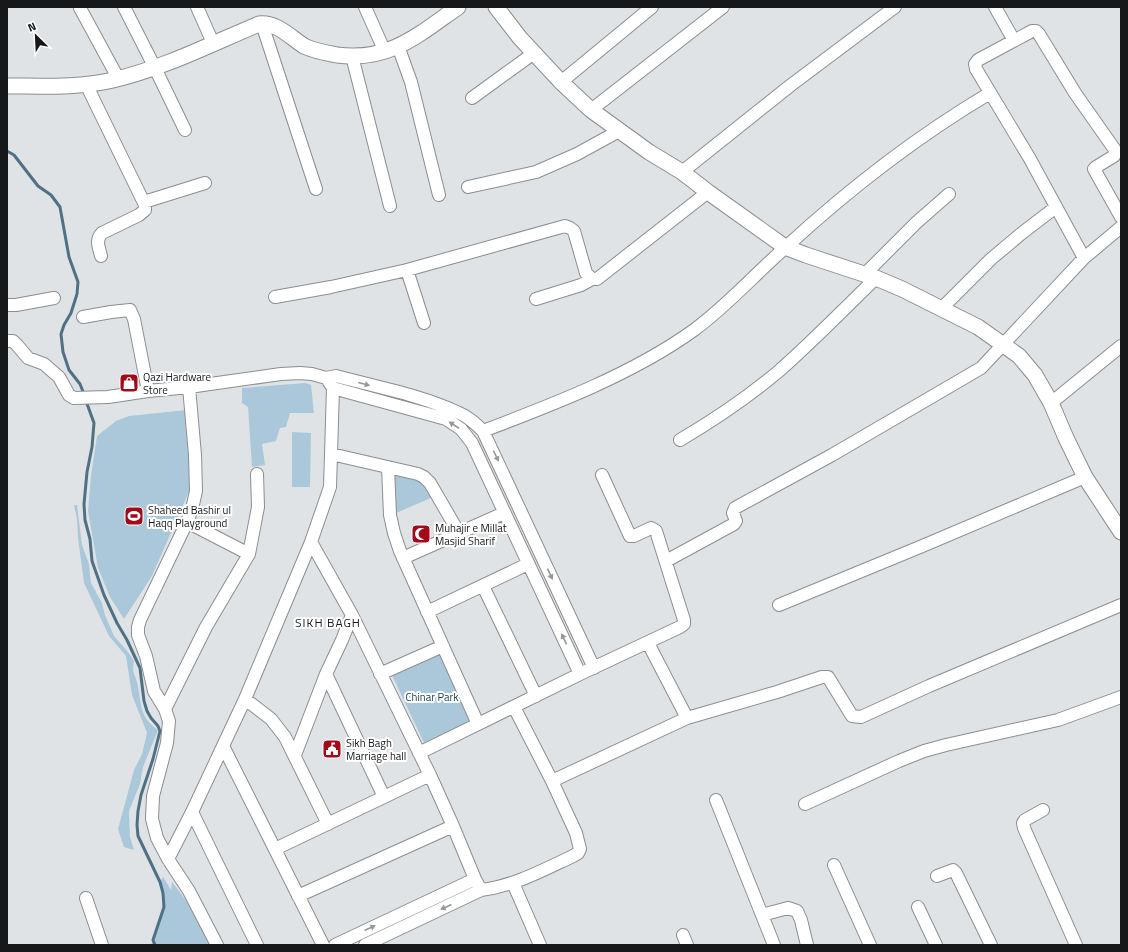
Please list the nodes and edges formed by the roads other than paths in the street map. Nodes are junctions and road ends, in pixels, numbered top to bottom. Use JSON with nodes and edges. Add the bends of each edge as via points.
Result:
{"nodes":[{"id":1,"x":124,"y":7,"type":"edge"},
{"id":2,"x":197,"y":7,"type":"edge"},
{"id":3,"x":365,"y":7,"type":"edge"},
{"id":4,"x":458,"y":7,"type":"edge"},
{"id":5,"x":496,"y":7,"type":"edge"},
{"id":6,"x":652,"y":7,"type":"edge"},
{"id":7,"x":723,"y":7,"type":"edge"},
{"id":8,"x":895,"y":7,"type":"edge"},
{"id":9,"x":995,"y":7,"type":"edge"},
{"id":10,"x":80,"y":8,"type":"edge"},
{"id":11,"x":262,"y":24,"type":"junction"},
{"id":12,"x":1012,"y":41,"type":"junction"},
{"id":13,"x":213,"y":43,"type":"junction"},
{"id":14,"x":392,"y":49,"type":"junction"},
{"id":15,"x":534,"y":53,"type":"junction"},
{"id":16,"x":352,"y":56,"type":"junction"},
{"id":17,"x":155,"y":68,"type":"junction"},
{"id":18,"x":118,"y":78,"type":"junction"},
{"id":19,"x":561,"y":82,"type":"junction"},
{"id":20,"x":86,"y":84,"type":"junction"},
{"id":21,"x":7,"y":86,"type":"edge"},
{"id":22,"x":990,"y":93,"type":"junction"},
{"id":23,"x":472,"y":98,"type":"dead end"},
{"id":24,"x":591,"y":110,"type":"junction"},
{"id":25,"x":185,"y":130,"type":"dead end"},
{"id":26,"x":619,"y":131,"type":"junction"},
{"id":27,"x":682,"y":172,"type":"junction"},
{"id":28,"x":205,"y":183,"type":"dead end"},
{"id":29,"x":468,"y":187,"type":"dead end"},
{"id":30,"x":316,"y":189,"type":"dead end"},
{"id":31,"x":708,"y":192,"type":"junction"},
{"id":32,"x":949,"y":194,"type":"dead end"},
{"id":33,"x":439,"y":196,"type":"dead end"},
{"id":34,"x":144,"y":202,"type":"junction"},
{"id":35,"x":390,"y":206,"type":"dead end"},
{"id":36,"x":1056,"y":207,"type":"junction"},
{"id":37,"x":1121,"y":216,"type":"edge"},
{"id":38,"x":1121,"y":227,"type":"edge"},
{"id":39,"x":785,"y":247,"type":"junction"},
{"id":40,"x":102,"y":256,"type":"dead end"},
{"id":41,"x":1084,"y":258,"type":"junction"},
{"id":42,"x":407,"y":270,"type":"junction"},
{"id":43,"x":871,"y":276,"type":"junction"},
{"id":44,"x":592,"y":279,"type":"junction"},
{"id":45,"x":275,"y":297,"type":"dead end"},
{"id":46,"x":54,"y":298,"type":"dead end"},
{"id":47,"x":536,"y":299,"type":"dead end"},
{"id":48,"x":7,"y":305,"type":"edge"},
{"id":49,"x":942,"y":308,"type":"junction"},
{"id":50,"x":83,"y":317,"type":"dead end"},
{"id":51,"x":424,"y":324,"type":"dead end"},
{"id":52,"x":7,"y":341,"type":"edge"},
{"id":53,"x":1002,"y":344,"type":"junction"},
{"id":54,"x":1121,"y":346,"type":"edge"},
{"id":55,"x":330,"y":383,"type":"junction"},
{"id":56,"x":189,"y":387,"type":"junction"},
{"id":57,"x":148,"y":391,"type":"junction"},
{"id":58,"x":1051,"y":403,"type":"junction"},
{"id":59,"x":483,"y":431,"type":"junction"},
{"id":60,"x":680,"y":440,"type":"dead end"},
{"id":61,"x":331,"y":454,"type":"junction"},
{"id":62,"x":388,"y":467,"type":"junction"},
{"id":63,"x":257,"y":474,"type":"dead end"},
{"id":64,"x":602,"y":475,"type":"dead end"},
{"id":65,"x":1085,"y":477,"type":"junction"},
{"id":66,"x":504,"y":513,"type":"junction"},
{"id":67,"x":187,"y":522,"type":"junction"},
{"id":68,"x":1121,"y":532,"type":"edge"},
{"id":69,"x":459,"y":534,"type":"junction"},
{"id":70,"x":311,"y":542,"type":"junction"},
{"id":71,"x":249,"y":554,"type":"junction"},
{"id":72,"x":403,"y":558,"type":"junction"},
{"id":73,"x":666,"y":561,"type":"junction"},
{"id":74,"x":528,"y":564,"type":"junction"},
{"id":75,"x":483,"y":586,"type":"junction"},
{"id":76,"x":779,"y":605,"type":"dead end"},
{"id":77,"x":1121,"y":605,"type":"edge"},
{"id":78,"x":427,"y":612,"type":"junction"},
{"id":79,"x":352,"y":614,"type":"junction"},
{"id":80,"x":648,"y":643,"type":"junction"},
{"id":81,"x":443,"y":646,"type":"junction"},
{"id":82,"x":594,"y":668,"type":"junction"},
{"id":83,"x":326,"y":674,"type":"junction"},
{"id":84,"x":380,"y":674,"type":"junction"},
{"id":85,"x":580,"y":674,"type":"junction"},
{"id":86,"x":536,"y":696,"type":"junction"},
{"id":87,"x":1121,"y":697,"type":"edge"},
{"id":88,"x":245,"y":700,"type":"junction"},
{"id":89,"x":514,"y":707,"type":"junction"},
{"id":90,"x":165,"y":709,"type":"junction"},
{"id":91,"x":687,"y":718,"type":"junction"},
{"id":92,"x":478,"y":724,"type":"junction"},
{"id":93,"x":222,"y":746,"type":"junction"},
{"id":94,"x":419,"y":753,"type":"junction"},
{"id":95,"x":295,"y":755,"type":"junction"},
{"id":96,"x":430,"y":775,"type":"junction"},
{"id":97,"x":552,"y":780,"type":"junction"},
{"id":98,"x":384,"y":796,"type":"junction"},
{"id":99,"x":716,"y":800,"type":"dead end"},
{"id":100,"x":805,"y":804,"type":"dead end"},
{"id":101,"x":1043,"y":810,"type":"dead end"},
{"id":102,"x":192,"y":812,"type":"junction"},
{"id":103,"x":328,"y":824,"type":"junction"},
{"id":104,"x":453,"y":826,"type":"junction"},
{"id":105,"x":275,"y":849,"type":"junction"},
{"id":106,"x":168,"y":859,"type":"junction"},
{"id":107,"x":834,"y":865,"type":"dead end"},
{"id":108,"x":937,"y":876,"type":"dead end"},
{"id":109,"x":475,"y":879,"type":"junction"},
{"id":110,"x":513,"y":883,"type":"junction"},
{"id":111,"x":481,"y":890,"type":"junction"},
{"id":112,"x":298,"y":896,"type":"junction"},
{"id":113,"x":86,"y":898,"type":"dead end"},
{"id":114,"x":918,"y":907,"type":"dead end"},
{"id":115,"x":762,"y":916,"type":"junction"},
{"id":116,"x":102,"y":945,"type":"edge"},
{"id":117,"x":217,"y":945,"type":"edge"},
{"id":118,"x":257,"y":945,"type":"edge"},
{"id":119,"x":323,"y":945,"type":"edge"},
{"id":120,"x":335,"y":945,"type":"edge"},
{"id":121,"x":365,"y":945,"type":"edge"},
{"id":122,"x":540,"y":945,"type":"edge"},
{"id":123,"x":774,"y":945,"type":"edge"},
{"id":124,"x":807,"y":945,"type":"edge"},
{"id":125,"x":870,"y":945,"type":"edge"},
{"id":126,"x":936,"y":945,"type":"edge"},
{"id":127,"x":991,"y":945,"type":"edge"},
{"id":128,"x":1076,"y":945,"type":"edge"}],
"edges":[{"from":1,"to":17,"type":"street"},
{"from":2,"to":13,"type":"street"},
{"from":3,"to":14,"type":"street"},
{"from":4,"to":14,"type":"street"},
{"from":5,"to":15,"type":"street"},
{"from":6,"to":19,"type":"street"},
{"from":7,"to":24,"type":"street"},
{"from":8,"to":27,"type":"street"},
{"from":9,"to":12,"type":"street"},
{"from":10,"to":18,"type":"street"},
{"from":11,"to":13,"type":"street"},
{"from":11,"to":16,"type":"street","via":[[274,26],[306,47]]},
{"from":11,"to":30,"type":"street"},
{"from":12,"to":22,"type":"street","via":[[975,64]]},
{"from":12,"to":37,"type":"street","via":[[1036,31],[1115,150],[1114,156],[1094,169]]},
{"from":13,"to":17,"type":"street"},
{"from":14,"to":16,"type":"street","via":[[368,56]]},
{"from":14,"to":33,"type":"street","via":[[411,82]]},
{"from":15,"to":19,"type":"street"},
{"from":15,"to":23,"type":"street"},
{"from":16,"to":35,"type":"street"},
{"from":17,"to":18,"type":"street"},
{"from":17,"to":25,"type":"street"},
{"from":18,"to":20,"type":"street"},
{"from":19,"to":24,"type":"street"},
{"from":20,"to":21,"type":"street"},
{"from":20,"to":34,"type":"street"},
{"from":22,"to":36,"type":"street"},
{"from":22,"to":39,"type":"street","via":[[954,114],[881,166]]},
{"from":24,"to":26,"type":"street"},
{"from":26,"to":27,"type":"street"},
{"from":26,"to":29,"type":"street","via":[[577,154],[536,172]]},
{"from":27,"to":31,"type":"street"},
{"from":28,"to":34,"type":"street"},
{"from":31,"to":39,"type":"street"},
{"from":31,"to":44,"type":"street","via":[[597,279]]},
{"from":32,"to":43,"type":"street","via":[[912,228]]},
{"from":34,"to":40,"type":"street","via":[[144,210],[139,215],[98,237],[97,242]]},
{"from":36,"to":41,"type":"street"},
{"from":36,"to":49,"type":"street","via":[[991,259]]},
{"from":38,"to":41,"type":"street"},
{"from":39,"to":43,"type":"street"},
{"from":39,"to":59,"type":"street","via":[[722,308],[655,355],[533,412]]},
{"from":41,"to":53,"type":"street"},
{"from":42,"to":44,"type":"street","via":[[565,226],[574,231],[586,273]]},
{"from":42,"to":45,"type":"street"},
{"from":42,"to":51,"type":"street"},
{"from":43,"to":49,"type":"street"},
{"from":43,"to":60,"type":"street","via":[[826,328],[780,370],[708,423]]},
{"from":44,"to":47,"type":"street","via":[[581,286]]},
{"from":46,"to":48,"type":"street"},
{"from":49,"to":53,"type":"street","via":[[978,327]]},
{"from":50,"to":57,"type":"street","via":[[130,310]]},
{"from":52,"to":57,"type":"street","via":[[18,345],[28,358],[44,364],[59,377],[69,395],[74,398],[108,397]]},
{"from":53,"to":58,"type":"street","via":[[1019,356],[1035,375]]},
{"from":53,"to":73,"type":"street","via":[[981,368],[735,508],[732,513],[736,521],[734,524]]},
{"from":54,"to":58,"type":"street"},
{"from":55,"to":56,"type":"street","via":[[306,374],[281,374]]},
{"from":55,"to":59,"type":"street","one_way":true,"via":[[336,376],[423,399],[460,413]]},
{"from":55,"to":61,"type":"street"},
{"from":66,"to":55,"type":"street","one_way":true,"via":[[472,443],[461,429],[446,419]]},
{"from":56,"to":57,"type":"street"},
{"from":56,"to":67,"type":"street","via":[[196,491]]},
{"from":58,"to":65,"type":"street"},
{"from":59,"to":82,"type":"street","one_way":true},
{"from":61,"to":62,"type":"street"},
{"from":61,"to":70,"type":"street","via":[[330,487]]},
{"from":62,"to":69,"type":"street","via":[[424,477]]},
{"from":62,"to":72,"type":"street","via":[[390,515]]},
{"from":63,"to":71,"type":"street","via":[[258,507]]},
{"from":64,"to":73,"type":"street","via":[[630,536],[654,529]]},
{"from":65,"to":68,"type":"street"},
{"from":65,"to":76,"type":"street"},
{"from":66,"to":69,"type":"street"},
{"from":66,"to":74,"type":"street"},
{"from":67,"to":71,"type":"street"},
{"from":67,"to":90,"type":"street","via":[[138,627],[154,691]]},
{"from":69,"to":72,"type":"street"},
{"from":70,"to":79,"type":"street"},
{"from":70,"to":88,"type":"street"},
{"from":71,"to":90,"type":"street","via":[[206,627]]},
{"from":72,"to":78,"type":"street"},
{"from":73,"to":80,"type":"street","via":[[684,624]]},
{"from":74,"to":75,"type":"street"},
{"from":85,"to":74,"type":"street","one_way":true},
{"from":75,"to":78,"type":"street"},
{"from":75,"to":86,"type":"street"},
{"from":77,"to":91,"type":"street","via":[[929,686],[861,718],[852,716],[828,677]]},
{"from":78,"to":81,"type":"street"},
{"from":79,"to":83,"type":"street"},
{"from":79,"to":84,"type":"street"},
{"from":80,"to":82,"type":"street"},
{"from":80,"to":91,"type":"street"},
{"from":81,"to":84,"type":"street"},
{"from":81,"to":92,"type":"street"},
{"from":82,"to":85,"type":"street"},
{"from":83,"to":95,"type":"street"},
{"from":83,"to":98,"type":"street"},
{"from":84,"to":94,"type":"street"},
{"from":85,"to":86,"type":"street"},
{"from":86,"to":89,"type":"street"},
{"from":87,"to":100,"type":"street","via":[[1058,720],[924,751]]},
{"from":88,"to":93,"type":"street"},
{"from":88,"to":95,"type":"street","via":[[270,719],[285,737]]},
{"from":89,"to":92,"type":"street"},
{"from":89,"to":97,"type":"street"},
{"from":90,"to":106,"type":"street","via":[[170,720],[167,743],[153,796],[152,819],[157,838]]},
{"from":91,"to":97,"type":"street"},
{"from":92,"to":94,"type":"street"},
{"from":93,"to":102,"type":"street"},
{"from":93,"to":105,"type":"street"},
{"from":94,"to":96,"type":"street"},
{"from":95,"to":103,"type":"street"},
{"from":96,"to":98,"type":"street"},
{"from":96,"to":104,"type":"street"},
{"from":97,"to":110,"type":"street","via":[[576,832],[580,849],[578,854]]},
{"from":98,"to":103,"type":"street"},
{"from":99,"to":115,"type":"street"},
{"from":101,"to":128,"type":"street","via":[[1025,820],[1024,828]]},
{"from":102,"to":106,"type":"street"},
{"from":102,"to":118,"type":"street"},
{"from":103,"to":105,"type":"street"},
{"from":104,"to":109,"type":"street"},
{"from":104,"to":112,"type":"street"},
{"from":105,"to":112,"type":"street"},
{"from":106,"to":117,"type":"street","via":[[189,891]]},
{"from":107,"to":125,"type":"street"},
{"from":108,"to":127,"type":"street","via":[[953,870],[956,873]]},
{"from":109,"to":111,"type":"street"},
{"from":120,"to":109,"type":"street","one_way":true},
{"from":110,"to":111,"type":"street"},
{"from":110,"to":122,"type":"street"},
{"from":111,"to":121,"type":"street","one_way":true},
{"from":112,"to":119,"type":"street"},
{"from":113,"to":116,"type":"street"},
{"from":114,"to":126,"type":"street"},
{"from":115,"to":123,"type":"street"},
{"from":115,"to":124,"type":"street","via":[[788,908],[797,911],[802,920]]}]}
